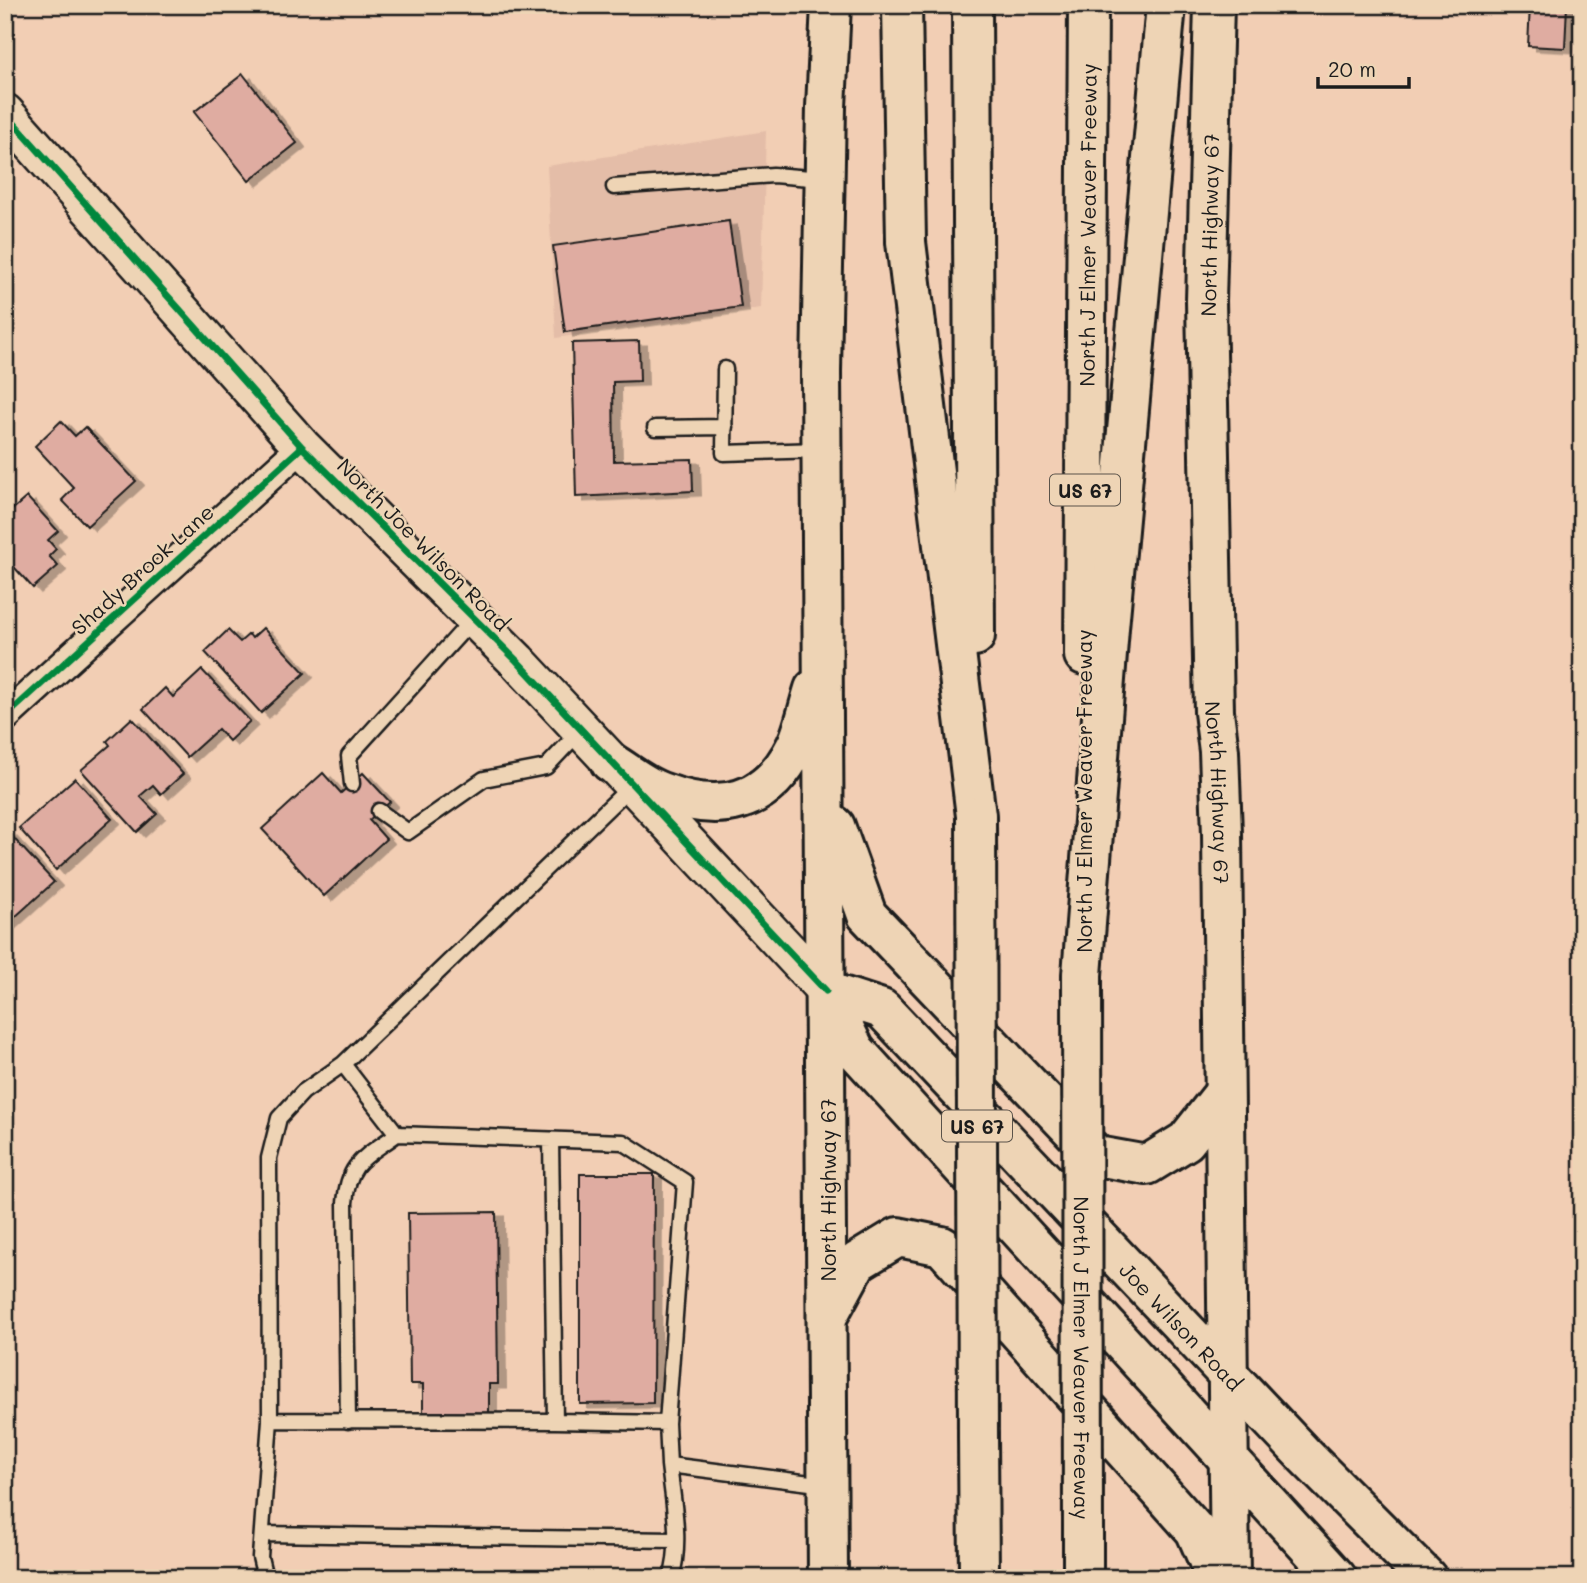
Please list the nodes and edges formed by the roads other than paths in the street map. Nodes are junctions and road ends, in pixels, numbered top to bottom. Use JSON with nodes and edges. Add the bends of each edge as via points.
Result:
{"nodes":[{"id":1,"x":831,"y":5,"type":"edge"},
{"id":2,"x":902,"y":5,"type":"edge"},
{"id":3,"x":972,"y":5,"type":"edge"},
{"id":4,"x":1088,"y":5,"type":"edge"},
{"id":5,"x":1166,"y":5,"type":"edge"},
{"id":6,"x":1214,"y":5,"type":"edge"},
{"id":7,"x":11,"y":131,"type":"edge"},
{"id":8,"x":825,"y":179,"type":"junction"},
{"id":9,"x":614,"y":187,"type":"dead end"},
{"id":10,"x":725,"y":369,"type":"dead end"},
{"id":11,"x":725,"y":427,"type":"junction"},
{"id":12,"x":655,"y":428,"type":"dead end"},
{"id":13,"x":302,"y":447,"type":"junction"},
{"id":14,"x":822,"y":450,"type":"junction"},
{"id":15,"x":474,"y":618,"type":"junction"},
{"id":16,"x":824,"y":657,"type":"junction"},
{"id":17,"x":5,"y":718,"type":"edge"},
{"id":18,"x":581,"y":730,"type":"junction"},
{"id":19,"x":621,"y":773,"type":"junction"},
{"id":20,"x":352,"y":784,"type":"dead end"},
{"id":21,"x":825,"y":797,"type":"junction"},
{"id":22,"x":379,"y":811,"type":"dead end"},
{"id":23,"x":976,"y":816,"type":"junction"},
{"id":24,"x":1082,"y":975,"type":"junction"},
{"id":25,"x":825,"y":991,"type":"junction"},
{"id":26,"x":343,"y":1065,"type":"junction"},
{"id":27,"x":1224,"y":1093,"type":"junction"},
{"id":28,"x":397,"y":1134,"type":"junction"},
{"id":29,"x":551,"y":1140,"type":"junction"},
{"id":30,"x":828,"y":1315,"type":"junction"},
{"id":31,"x":1227,"y":1374,"type":"junction"},
{"id":32,"x":270,"y":1420,"type":"junction"},
{"id":33,"x":348,"y":1420,"type":"junction"},
{"id":34,"x":555,"y":1421,"type":"junction"},
{"id":35,"x":667,"y":1423,"type":"junction"},
{"id":36,"x":1227,"y":1460,"type":"junction"},
{"id":37,"x":668,"y":1465,"type":"junction"},
{"id":38,"x":828,"y":1485,"type":"junction"},
{"id":39,"x":262,"y":1534,"type":"junction"},
{"id":40,"x":675,"y":1540,"type":"junction"},
{"id":41,"x":265,"y":1578,"type":"edge"},
{"id":42,"x":671,"y":1578,"type":"edge"},
{"id":43,"x":828,"y":1578,"type":"edge"},
{"id":44,"x":979,"y":1578,"type":"edge"},
{"id":45,"x":1083,"y":1578,"type":"edge"},
{"id":46,"x":1216,"y":1578,"type":"edge"},
{"id":47,"x":1230,"y":1578,"type":"edge"},
{"id":48,"x":1337,"y":1578,"type":"edge"},
{"id":49,"x":1427,"y":1578,"type":"edge"}],
"edges":[{"from":1,"to":8,"type":"main road","name":"North Highway 67"},
{"from":2,"to":23,"type":"main road","via":[[906,242]]},
{"from":3,"to":23,"type":"main road","number":"US 67"},
{"from":4,"to":24,"type":"main road","name":"North J Elmer Weaver Freeway","number":"US 67"},
{"from":5,"to":24,"type":"main road"},
{"from":6,"to":27,"type":"main road","name":"North Highway 67","via":[[1206,301],[1214,712],[1222,834]]},
{"from":7,"to":13,"type":"street","name":"North Joe Wilson Road"},
{"from":8,"to":9,"type":"lane","via":[[773,175]]},
{"from":8,"to":14,"type":"main road","name":"North Highway 67"},
{"from":10,"to":11,"type":"lane"},
{"from":11,"to":12,"type":"lane"},
{"from":11,"to":14,"type":"lane","via":[[724,453]]},
{"from":13,"to":15,"type":"street","name":"North Joe Wilson Road"},
{"from":13,"to":17,"type":"street","name":"Shady Brook Lane"},
{"from":14,"to":16,"type":"main road","name":"North Highway 67"},
{"from":15,"to":18,"type":"street","name":"North Joe Wilson Road"},
{"from":15,"to":20,"type":"lane","via":[[349,756]]},
{"from":16,"to":19,"type":"main road","via":[[796,745],[778,774],[758,794],[734,802],[702,803],[659,792]]},
{"from":16,"to":21,"type":"main road","name":"North Highway 67"},
{"from":18,"to":19,"type":"street","name":"North Joe Wilson Road"},
{"from":18,"to":22,"type":"lane","via":[[547,767],[484,779],[408,832]]},
{"from":19,"to":25,"type":"street","name":"North Joe Wilson Road"},
{"from":19,"to":26,"type":"lane"},
{"from":21,"to":25,"type":"main road","name":"North Highway 67"},
{"from":21,"to":27,"type":"main road","via":[[867,915],[1097,1156],[1147,1165],[1186,1141]]},
{"from":23,"to":44,"type":"main road","number":"US 67","bridge":true},
{"from":24,"to":45,"type":"main road","name":"North J Elmer Weaver Freeway","number":"US 67","bridge":true},
{"from":25,"to":30,"type":"main road","name":"North Highway 67"},
{"from":25,"to":31,"type":"main road","name":"Joe Wilson Road","via":[[883,1009]]},
{"from":25,"to":36,"type":"main road","via":[[855,1050]]},
{"from":26,"to":28,"type":"lane"},
{"from":26,"to":32,"type":"lane","via":[[303,1092],[279,1118],[269,1158]]},
{"from":27,"to":31,"type":"main road","name":"North Highway 67"},
{"from":28,"to":29,"type":"lane"},
{"from":28,"to":33,"type":"lane","via":[[358,1163],[346,1182]]},
{"from":29,"to":34,"type":"lane"},
{"from":29,"to":35,"type":"lane","via":[[623,1142],[685,1182]]},
{"from":30,"to":38,"type":"main road","name":"North Highway 67"},
{"from":30,"to":46,"type":"main road","via":[[858,1262],[898,1237],[942,1246],[1195,1530]]},
{"from":31,"to":36,"type":"main road","name":"North Highway 67"},
{"from":31,"to":49,"type":"main road","name":"Joe Wilson Road"},
{"from":32,"to":33,"type":"lane"},
{"from":32,"to":39,"type":"lane"},
{"from":33,"to":34,"type":"lane"},
{"from":34,"to":35,"type":"lane"},
{"from":35,"to":37,"type":"lane"},
{"from":36,"to":47,"type":"main road","name":"North Highway 67"},
{"from":36,"to":48,"type":"main road"},
{"from":37,"to":38,"type":"lane"},
{"from":37,"to":40,"type":"lane"},
{"from":38,"to":43,"type":"main road","name":"North Highway 67"},
{"from":39,"to":40,"type":"lane"},
{"from":39,"to":41,"type":"lane","via":[[260,1557]]},
{"from":40,"to":42,"type":"lane"}]}
